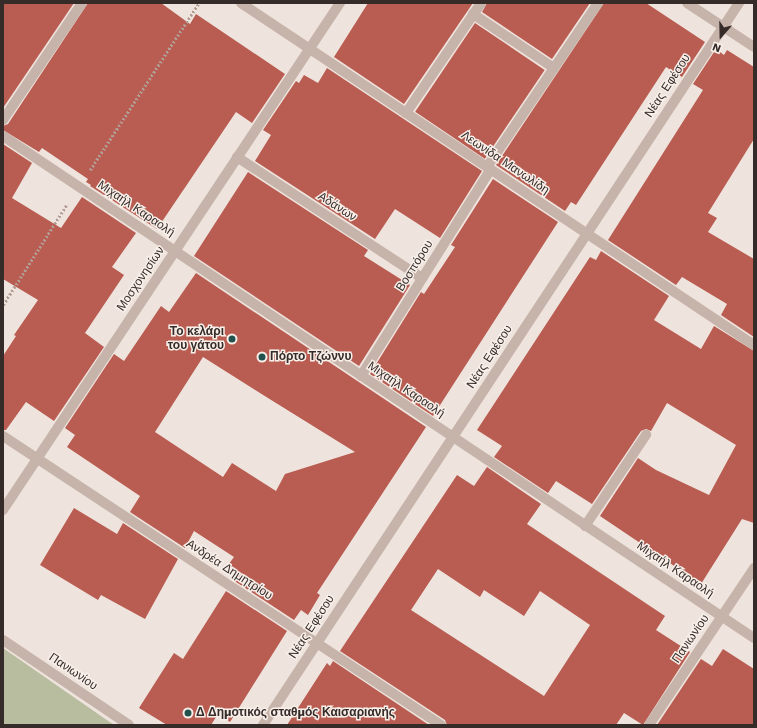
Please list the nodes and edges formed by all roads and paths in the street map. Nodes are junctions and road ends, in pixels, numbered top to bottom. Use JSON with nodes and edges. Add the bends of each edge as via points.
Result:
{"nodes":[{"id":1,"x":82,"y":3,"type":"edge"},
{"id":2,"x":199,"y":3,"type":"edge"},
{"id":3,"x":241,"y":3,"type":"edge"},
{"id":4,"x":340,"y":3,"type":"edge"},
{"id":5,"x":481,"y":3,"type":"edge"},
{"id":6,"x":598,"y":3,"type":"edge"},
{"id":7,"x":687,"y":3,"type":"edge"},
{"id":8,"x":739,"y":3,"type":"edge"},
{"id":9,"x":473,"y":14,"type":"junction"},
{"id":10,"x":723,"y":27,"type":"junction"},
{"id":11,"x":754,"y":47,"type":"edge"},
{"id":12,"x":310,"y":49,"type":"junction"},
{"id":13,"x":554,"y":68,"type":"junction"},
{"id":14,"x":406,"y":113,"type":"junction"},
{"id":15,"x":3,"y":120,"type":"edge"},
{"id":16,"x":3,"y":136,"type":"edge"},
{"id":17,"x":238,"y":157,"type":"junction"},
{"id":18,"x":489,"y":168,"type":"junction"},
{"id":19,"x":79,"y":186,"type":"junction"},
{"id":20,"x":587,"y":233,"type":"junction"},
{"id":21,"x":175,"y":251,"type":"junction"},
{"id":22,"x":422,"y":278,"type":"junction"},
{"id":23,"x":3,"y":305,"type":"edge"},
{"id":24,"x":754,"y":345,"type":"edge"},
{"id":25,"x":361,"y":376,"type":"junction"},
{"id":26,"x":646,"y":435,"type":"dead end"},
{"id":27,"x":3,"y":436,"type":"edge"},
{"id":28,"x":453,"y":437,"type":"junction"},
{"id":29,"x":37,"y":458,"type":"junction"},
{"id":30,"x":3,"y":510,"type":"edge"},
{"id":31,"x":585,"y":526,"type":"junction"},
{"id":32,"x":754,"y":568,"type":"edge"},
{"id":33,"x":721,"y":617,"type":"junction"},
{"id":34,"x":754,"y":638,"type":"edge"},
{"id":35,"x":3,"y":640,"type":"edge"},
{"id":36,"x":317,"y":643,"type":"junction"},
{"id":37,"x":128,"y":725,"type":"edge"},
{"id":38,"x":263,"y":725,"type":"edge"},
{"id":39,"x":441,"y":725,"type":"edge"},
{"id":40,"x":649,"y":725,"type":"edge"}],
"edges":[{"from":1,"to":15,"type":"street"},
{"from":2,"to":19,"type":"path"},
{"from":3,"to":12,"type":"street","name":"Λεωνίδα Μανωλίδη"},
{"from":4,"to":12,"type":"street","name":"Μοσχονησίων"},
{"from":5,"to":9,"type":"street"},
{"from":6,"to":13,"type":"street","name":"Βοσπόρου"},
{"from":7,"to":10,"type":"street"},
{"from":8,"to":10,"type":"street","name":"Νέας Εφέσου"},
{"from":9,"to":13,"type":"street"},
{"from":9,"to":14,"type":"street"},
{"from":10,"to":11,"type":"street"},
{"from":10,"to":20,"type":"street","name":"Νέας Εφέσου"},
{"from":12,"to":14,"type":"street","name":"Λεωνίδα Μανωλίδη"},
{"from":12,"to":17,"type":"street","name":"Μοσχονησίων"},
{"from":13,"to":18,"type":"street","name":"Βοσπόρου"},
{"from":14,"to":18,"type":"street","name":"Λεωνίδα Μανωλίδη"},
{"from":16,"to":19,"type":"street","name":"Μιχαήλ Καραολή"},
{"from":17,"to":21,"type":"street","name":"Μοσχονησίων"},
{"from":17,"to":22,"type":"street","name":"Αδάνων"},
{"from":18,"to":20,"type":"street","name":"Λεωνίδα Μανωλίδη"},
{"from":18,"to":22,"type":"street","name":"Βοσπόρου"},
{"from":19,"to":21,"type":"street","name":"Μιχαήλ Καραολή"},
{"from":19,"to":23,"type":"path"},
{"from":20,"to":24,"type":"street","name":"Λεωνίδα Μανωλίδη"},
{"from":20,"to":28,"type":"street","name":"Νέας Εφέσου"},
{"from":21,"to":25,"type":"street","name":"Μιχαήλ Καραολή"},
{"from":21,"to":29,"type":"street","name":"Μοσχονησίων"},
{"from":22,"to":25,"type":"street","name":"Βοσπόρου"},
{"from":25,"to":28,"type":"street","name":"Μιχαήλ Καραολή"},
{"from":26,"to":31,"type":"street"},
{"from":27,"to":29,"type":"street","name":"Ανδρέα Δημητρίου"},
{"from":28,"to":31,"type":"street","name":"Μιχαήλ Καραολή"},
{"from":28,"to":36,"type":"street","name":"Νέας Εφέσου"},
{"from":29,"to":30,"type":"street","name":"Μοσχονησίων"},
{"from":29,"to":36,"type":"street","name":"Ανδρέα Δημητρίου"},
{"from":31,"to":33,"type":"street","name":"Μιχαήλ Καραολή"},
{"from":32,"to":33,"type":"street","name":"Πανιωνίου"},
{"from":33,"to":34,"type":"street","name":"Μιχαήλ Καραολή"},
{"from":33,"to":40,"type":"street","name":"Πανιωνίου"},
{"from":35,"to":37,"type":"street","name":"Πανιωνίου"},
{"from":36,"to":38,"type":"street","name":"Νέας Εφέσου"},
{"from":36,"to":39,"type":"street","name":"Ανδρέα Δημητρίου"}]}
